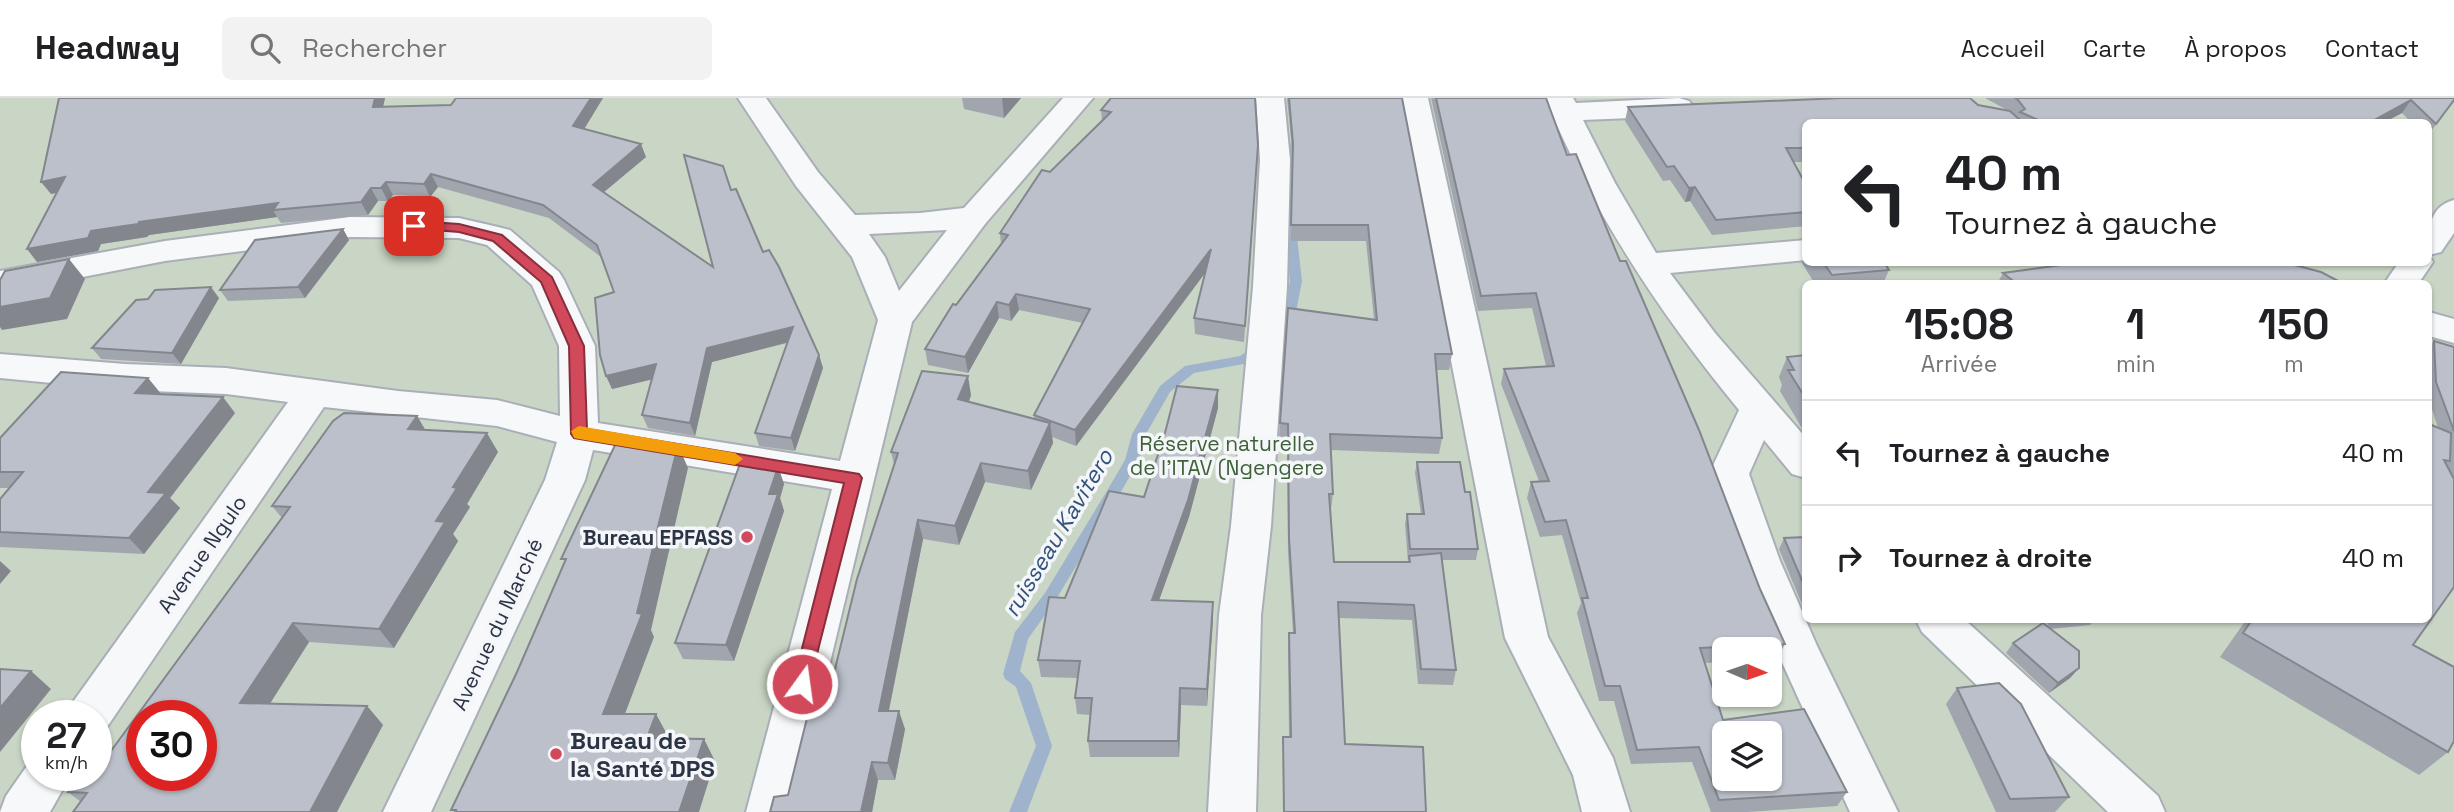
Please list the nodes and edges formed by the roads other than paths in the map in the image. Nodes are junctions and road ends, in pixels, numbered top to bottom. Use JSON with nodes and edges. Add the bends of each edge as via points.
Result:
{"nodes":[{"id":1,"x":752,"y":98,"type":"edge"},
{"id":2,"x":1079,"y":98,"type":"edge"},
{"id":3,"x":1270,"y":98,"type":"edge"},
{"id":4,"x":1414,"y":98,"type":"edge"},
{"id":5,"x":1562,"y":105,"type":"edge"},
{"id":6,"x":1712,"y":105,"type":"edge"},
{"id":7,"x":2454,"y":210,"type":"edge"},
{"id":8,"x":974,"y":217,"type":"junction"},
{"id":9,"x":846,"y":225,"type":"junction"},
{"id":10,"x":2432,"y":241,"type":"edge"},
{"id":11,"x":1802,"y":250,"type":"edge"},
{"id":12,"x":1647,"y":264,"type":"junction"},
{"id":13,"x":0,"y":282,"type":"edge"},
{"id":14,"x":895,"y":320,"type":"junction"},
{"id":15,"x":2432,"y":325,"type":"edge"},
{"id":16,"x":2454,"y":331,"type":"edge"},
{"id":17,"x":13,"y":367,"type":"edge"},
{"id":18,"x":314,"y":393,"type":"junction"},
{"id":19,"x":0,"y":397,"type":"edge"},
{"id":20,"x":1759,"y":408,"type":"junction"},
{"id":21,"x":579,"y":434,"type":"junction"},
{"id":22,"x":1802,"y":459,"type":"edge"},
{"id":23,"x":854,"y":478,"type":"junction"},
{"id":24,"x":1940,"y":623,"type":"edge"},
{"id":25,"x":100,"y":700,"type":"edge"},
{"id":26,"x":37,"y":791,"type":"edge"},
{"id":27,"x":23,"y":812,"type":"edge"},
{"id":28,"x":407,"y":812,"type":"edge"},
{"id":29,"x":769,"y":812,"type":"edge"},
{"id":30,"x":1232,"y":812,"type":"edge"},
{"id":31,"x":1606,"y":812,"type":"edge"},
{"id":32,"x":1874,"y":812,"type":"edge"},
{"id":33,"x":2141,"y":812,"type":"edge"}],
"edges":[{"from":1,"to":9,"type":"street","via":[[807,179]]},
{"from":2,"to":8,"type":"street"},
{"from":3,"to":30,"type":"street","via":[[1275,160],[1270,287],[1240,615]]},
{"from":4,"to":31,"type":"street","via":[[1527,638],[1596,773]]},
{"from":5,"to":6,"type":"street"},
{"from":5,"to":12,"type":"street"},
{"from":7,"to":10,"type":"street"},
{"from":8,"to":9,"type":"street"},
{"from":8,"to":14,"type":"street"},
{"from":9,"to":14,"type":"street","via":[[868,257]]},
{"from":11,"to":12,"type":"street"},
{"from":12,"to":20,"type":"street"},
{"from":13,"to":21,"type":"street","name":"Avenue du Marché","via":[[165,251],[351,227],[459,228],[498,237],[547,280],[577,346]]},
{"from":14,"to":23,"type":"street"},
{"from":15,"to":16,"type":"street"},
{"from":17,"to":18,"type":"street","via":[[226,381]]},
{"from":17,"to":19,"type":"street"},
{"from":18,"to":21,"type":"street","via":[[497,414]]},
{"from":18,"to":25,"type":"street","name":"Avenue Ngulo"},
{"from":20,"to":22,"type":"street"},
{"from":20,"to":32,"type":"street","via":[[1729,474],[1752,548]]},
{"from":21,"to":23,"type":"street"},
{"from":21,"to":28,"type":"street","name":"Avenue du Marché","via":[[565,481]]},
{"from":23,"to":29,"type":"street"},
{"from":24,"to":33,"type":"street"},
{"from":26,"to":27,"type":"street"}]}
